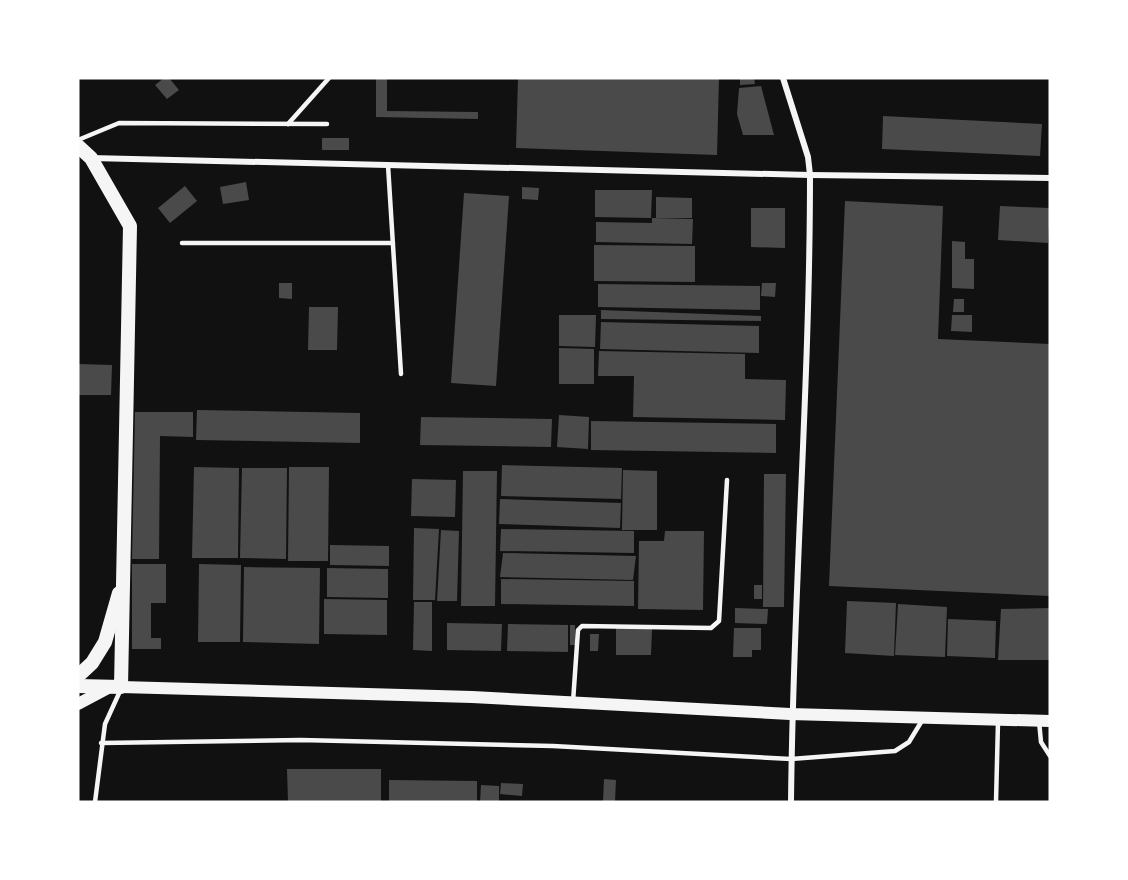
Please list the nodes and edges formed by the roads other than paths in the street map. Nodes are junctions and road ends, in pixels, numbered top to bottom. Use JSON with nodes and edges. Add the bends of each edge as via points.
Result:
{"nodes":[{"id":1,"x":329,"y":78,"type":"edge"},
{"id":2,"x":783,"y":78,"type":"edge"},
{"id":3,"x":288,"y":124,"type":"junction"},
{"id":4,"x":327,"y":124,"type":"dead end"},
{"id":5,"x":78,"y":140,"type":"edge"},
{"id":6,"x":78,"y":146,"type":"edge"},
{"id":7,"x":91,"y":158,"type":"junction"},
{"id":8,"x":388,"y":165,"type":"junction"},
{"id":9,"x":810,"y":175,"type":"junction"},
{"id":10,"x":1050,"y":178,"type":"edge"},
{"id":11,"x":182,"y":243,"type":"dead end"},
{"id":12,"x":393,"y":243,"type":"junction"},
{"id":13,"x":401,"y":374,"type":"dead end"},
{"id":14,"x":727,"y":480,"type":"dead end"},
{"id":15,"x":124,"y":586,"type":"junction"},
{"id":16,"x":78,"y":676,"type":"edge"},
{"id":17,"x":78,"y":686,"type":"edge"},
{"id":18,"x":116,"y":687,"type":"junction"},
{"id":19,"x":573,"y":702,"type":"junction"},
{"id":20,"x":78,"y":704,"type":"edge"},
{"id":21,"x":790,"y":714,"type":"junction"},
{"id":22,"x":924,"y":717,"type":"junction"},
{"id":23,"x":998,"y":719,"type":"junction"},
{"id":24,"x":1044,"y":721,"type":"edge"},
{"id":25,"x":101,"y":743,"type":"junction"},
{"id":26,"x":1050,"y":756,"type":"edge"},
{"id":27,"x":791,"y":759,"type":"junction"},
{"id":28,"x":95,"y":802,"type":"edge"},
{"id":29,"x":791,"y":802,"type":"edge"},
{"id":30,"x":996,"y":802,"type":"edge"}],
"edges":[{"from":1,"to":3,"type":"lane"},
{"from":2,"to":9,"type":"street"},
{"from":3,"to":4,"type":"lane"},
{"from":3,"to":5,"type":"lane","via":[[119,123]]},
{"from":6,"to":7,"type":"main road"},
{"from":7,"to":8,"type":"street"},
{"from":7,"to":15,"type":"main road","via":[[130,226]]},
{"from":8,"to":9,"type":"street"},
{"from":8,"to":12,"type":"lane"},
{"from":9,"to":10,"type":"street"},
{"from":9,"to":21,"type":"street","via":[[810,300]]},
{"from":11,"to":12,"type":"lane"},
{"from":12,"to":13,"type":"lane"},
{"from":14,"to":19,"type":"lane","via":[[719,621],[711,628],[582,626],[578,630]]},
{"from":15,"to":16,"type":"main road","via":[[117,597],[105,642]]},
{"from":15,"to":18,"type":"main road"},
{"from":17,"to":18,"type":"main road"},
{"from":18,"to":19,"type":"main road"},
{"from":18,"to":20,"type":"main road"},
{"from":18,"to":25,"type":"lane"},
{"from":19,"to":21,"type":"main road"},
{"from":21,"to":22,"type":"main road"},
{"from":21,"to":27,"type":"street"},
{"from":22,"to":23,"type":"main road"},
{"from":22,"to":27,"type":"lane","via":[[915,735],[895,751]]},
{"from":23,"to":24,"type":"main road"},
{"from":23,"to":30,"type":"lane"},
{"from":24,"to":26,"type":"lane","via":[[1041,742]]},
{"from":25,"to":27,"type":"lane","via":[[301,740],[517,745]]},
{"from":25,"to":28,"type":"lane"},
{"from":27,"to":29,"type":"street"}]}
